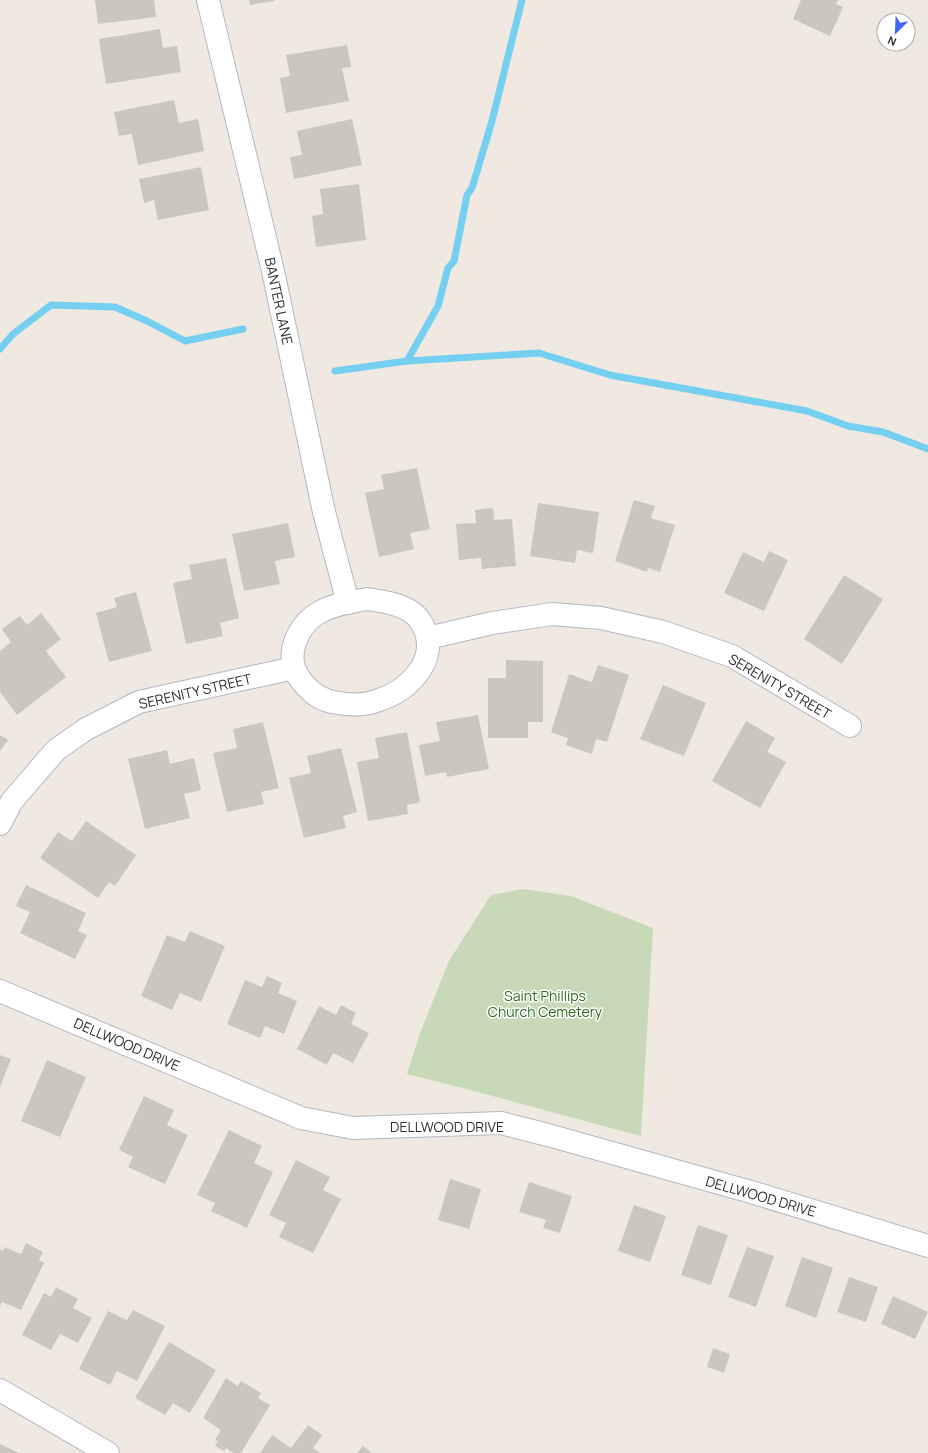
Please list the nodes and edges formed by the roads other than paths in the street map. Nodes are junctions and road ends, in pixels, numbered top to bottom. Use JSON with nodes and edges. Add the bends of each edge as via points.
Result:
{"nodes":[{"id":1,"x":208,"y":0,"type":"edge"},
{"id":2,"x":348,"y":603,"type":"junction"},
{"id":3,"x":428,"y":638,"type":"junction"},
{"id":4,"x":294,"y":668,"type":"junction"},
{"id":5,"x":850,"y":726,"type":"dead end"},
{"id":6,"x":0,"y":824,"type":"edge"},
{"id":7,"x":0,"y":991,"type":"edge"},
{"id":8,"x":928,"y":1246,"type":"edge"},
{"id":9,"x":0,"y":1390,"type":"edge"},
{"id":10,"x":108,"y":1453,"type":"edge"}],
"edges":[{"from":1,"to":2,"type":"street","name":"BANTER LANE","via":[[273,271],[324,512]]},
{"from":2,"to":3,"type":"street","via":[[367,600],[404,607],[416,615],[423,624]]},
{"from":2,"to":4,"type":"street","via":[[337,604],[319,612],[304,624],[297,636],[293,653]]},
{"from":3,"to":4,"type":"street","via":[[428,653],[422,668],[397,692],[378,701],[353,705],[332,703],[315,695]]},
{"from":3,"to":5,"type":"street","name":"SERENITY STREET","via":[[492,623],[552,614],[601,618],[663,632],[732,656]]},
{"from":4,"to":6,"type":"street","name":"SERENITY STREET","via":[[139,702],[86,729],[56,750],[12,801]]},
{"from":7,"to":8,"type":"street","name":"DELLWOOD DRIVE","via":[[301,1118],[353,1128],[500,1123],[743,1190]]},
{"from":9,"to":10,"type":"street"}]}
